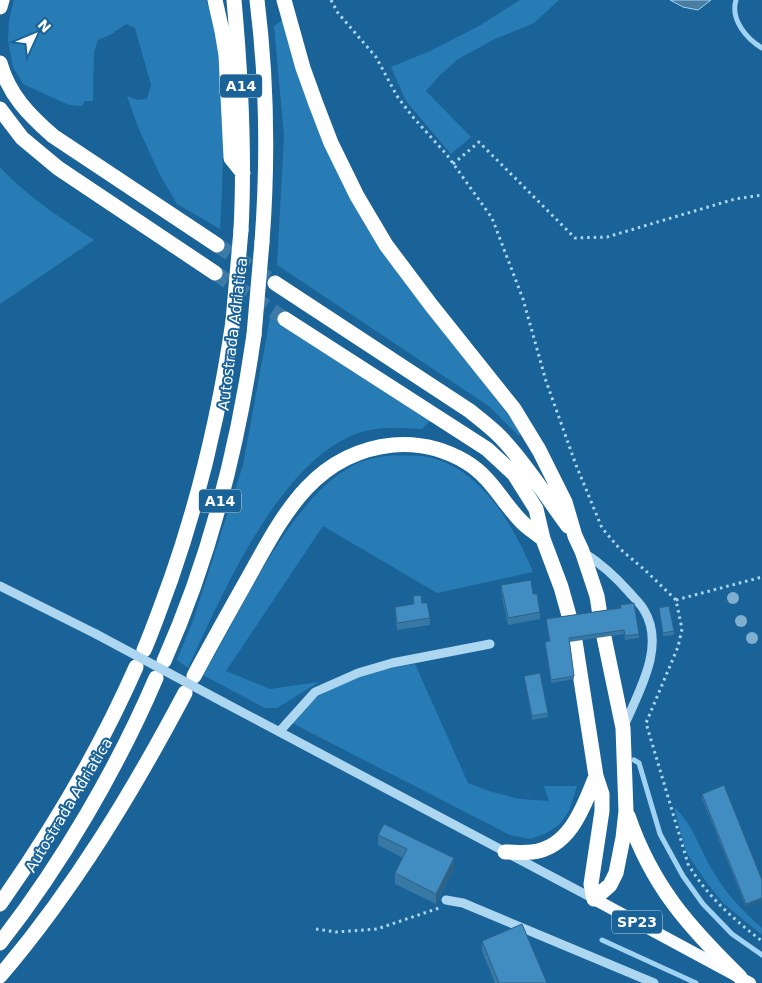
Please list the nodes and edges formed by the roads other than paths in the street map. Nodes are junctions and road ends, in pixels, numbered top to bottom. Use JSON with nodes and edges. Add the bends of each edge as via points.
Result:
{"nodes":[{"id":1,"x":2,"y":0,"type":"edge"},
{"id":2,"x":215,"y":0,"type":"edge"},
{"id":3,"x":234,"y":0,"type":"edge"},
{"id":4,"x":257,"y":0,"type":"edge"},
{"id":5,"x":284,"y":0,"type":"edge"},
{"id":6,"x":0,"y":7,"type":"edge"},
{"id":7,"x":0,"y":63,"type":"edge"},
{"id":8,"x":0,"y":109,"type":"edge"},
{"id":9,"x":243,"y":173,"type":"junction"},
{"id":10,"x":217,"y":245,"type":"tunnel mouth"},
{"id":11,"x":215,"y":273,"type":"tunnel mouth"},
{"id":12,"x":275,"y":283,"type":"tunnel mouth"},
{"id":13,"x":285,"y":319,"type":"tunnel mouth"},
{"id":14,"x":575,"y":536,"type":"junction"},
{"id":15,"x":543,"y":539,"type":"junction"},
{"id":16,"x":582,"y":551,"type":"junction"},
{"id":17,"x":0,"y":586,"type":"edge"},
{"id":18,"x":600,"y":615,"type":"edge"},
{"id":19,"x":570,"y":619,"type":"edge"},
{"id":20,"x":604,"y":637,"type":"edge"},
{"id":21,"x":575,"y":641,"type":"edge"},
{"id":22,"x":490,"y":644,"type":"dead end"},
{"id":23,"x":144,"y":650,"type":"dead end"},
{"id":24,"x":164,"y":661,"type":"dead end"},
{"id":25,"x":136,"y":668,"type":"dead end"},
{"id":26,"x":194,"y":676,"type":"dead end"},
{"id":27,"x":156,"y":678,"type":"dead end"},
{"id":28,"x":185,"y":693,"type":"dead end"},
{"id":29,"x":623,"y":728,"type":"junction"},
{"id":30,"x":279,"y":732,"type":"junction"},
{"id":31,"x":596,"y":776,"type":"junction"},
{"id":32,"x":626,"y":811,"type":"junction"},
{"id":33,"x":505,"y":852,"type":"junction"},
{"id":34,"x":594,"y":899,"type":"junction"},
{"id":35,"x":446,"y":900,"type":"road end"},
{"id":36,"x":0,"y":904,"type":"edge"},
{"id":37,"x":0,"y":943,"type":"edge"},
{"id":38,"x":0,"y":976,"type":"edge"},
{"id":39,"x":745,"y":980,"type":"edge"},
{"id":40,"x":654,"y":983,"type":"edge"}],
"edges":[{"from":1,"to":6,"type":"highway"},
{"from":2,"to":9,"type":"highway","via":[[226,55],[231,158]]},
{"from":3,"to":9,"type":"highway","name":"Autostrada Adriatica","number":"A14","via":[[241,86]]},
{"from":4,"to":24,"type":"highway","name":"Autostrada Adriatica","number":"A14","bridge":true,"via":[[266,124],[266,192],[254,335],[240,417],[222,493],[197,574]]},
{"from":5,"to":14,"type":"highway","via":[[316,104],[357,196],[386,245],[529,432],[565,502]]},
{"from":7,"to":10,"type":"highway","via":[[12,93],[29,115],[53,136]]},
{"from":8,"to":11,"type":"highway","via":[[36,152]]},
{"from":9,"to":23,"type":"highway","name":"Autostrada Adriatica","number":"A14","bridge":true,"via":[[233,322],[218,407],[194,511]]},
{"from":12,"to":14,"type":"highway","via":[[486,424],[524,465]]},
{"from":13,"to":15,"type":"highway","via":[[500,460],[514,474],[536,509]]},
{"from":14,"to":16,"type":"highway"},
{"from":15,"to":19,"type":"highway"},
{"from":15,"to":26,"type":"highway","via":[[520,521],[485,477],[449,453],[413,445],[362,451],[319,476],[290,508]]},
{"from":16,"to":18,"type":"highway"},
{"from":16,"to":29,"type":"street","via":[[620,582],[649,621],[652,649],[649,664]]},
{"from":17,"to":30,"type":"street","number":"SP23","bridge":true},
{"from":20,"to":29,"type":"highway"},
{"from":21,"to":31,"type":"highway"},
{"from":22,"to":30,"type":"street","via":[[358,673],[315,692]]},
{"from":25,"to":36,"type":"highway","name":"Autostrada Adriatica","via":[[88,766],[49,833]]},
{"from":27,"to":37,"type":"highway","name":"Autostrada Adriatica","via":[[92,807]]},
{"from":28,"to":38,"type":"highway","via":[[117,814],[30,941]]},
{"from":29,"to":32,"type":"highway"},
{"from":30,"to":33,"type":"street","number":"SP23"},
{"from":31,"to":33,"type":"highway","via":[[582,809],[564,836],[533,852]]},
{"from":31,"to":34,"type":"highway","via":[[602,794],[602,812],[591,884]]},
{"from":32,"to":34,"type":"highway","via":[[616,873],[610,885]]},
{"from":32,"to":39,"type":"highway","via":[[652,873],[679,913],[704,942]]},
{"from":33,"to":34,"type":"street","number":"SP23"},
{"from":34,"to":39,"type":"main road","number":"SP23"},
{"from":35,"to":40,"type":"street","via":[[463,904]]}]}
